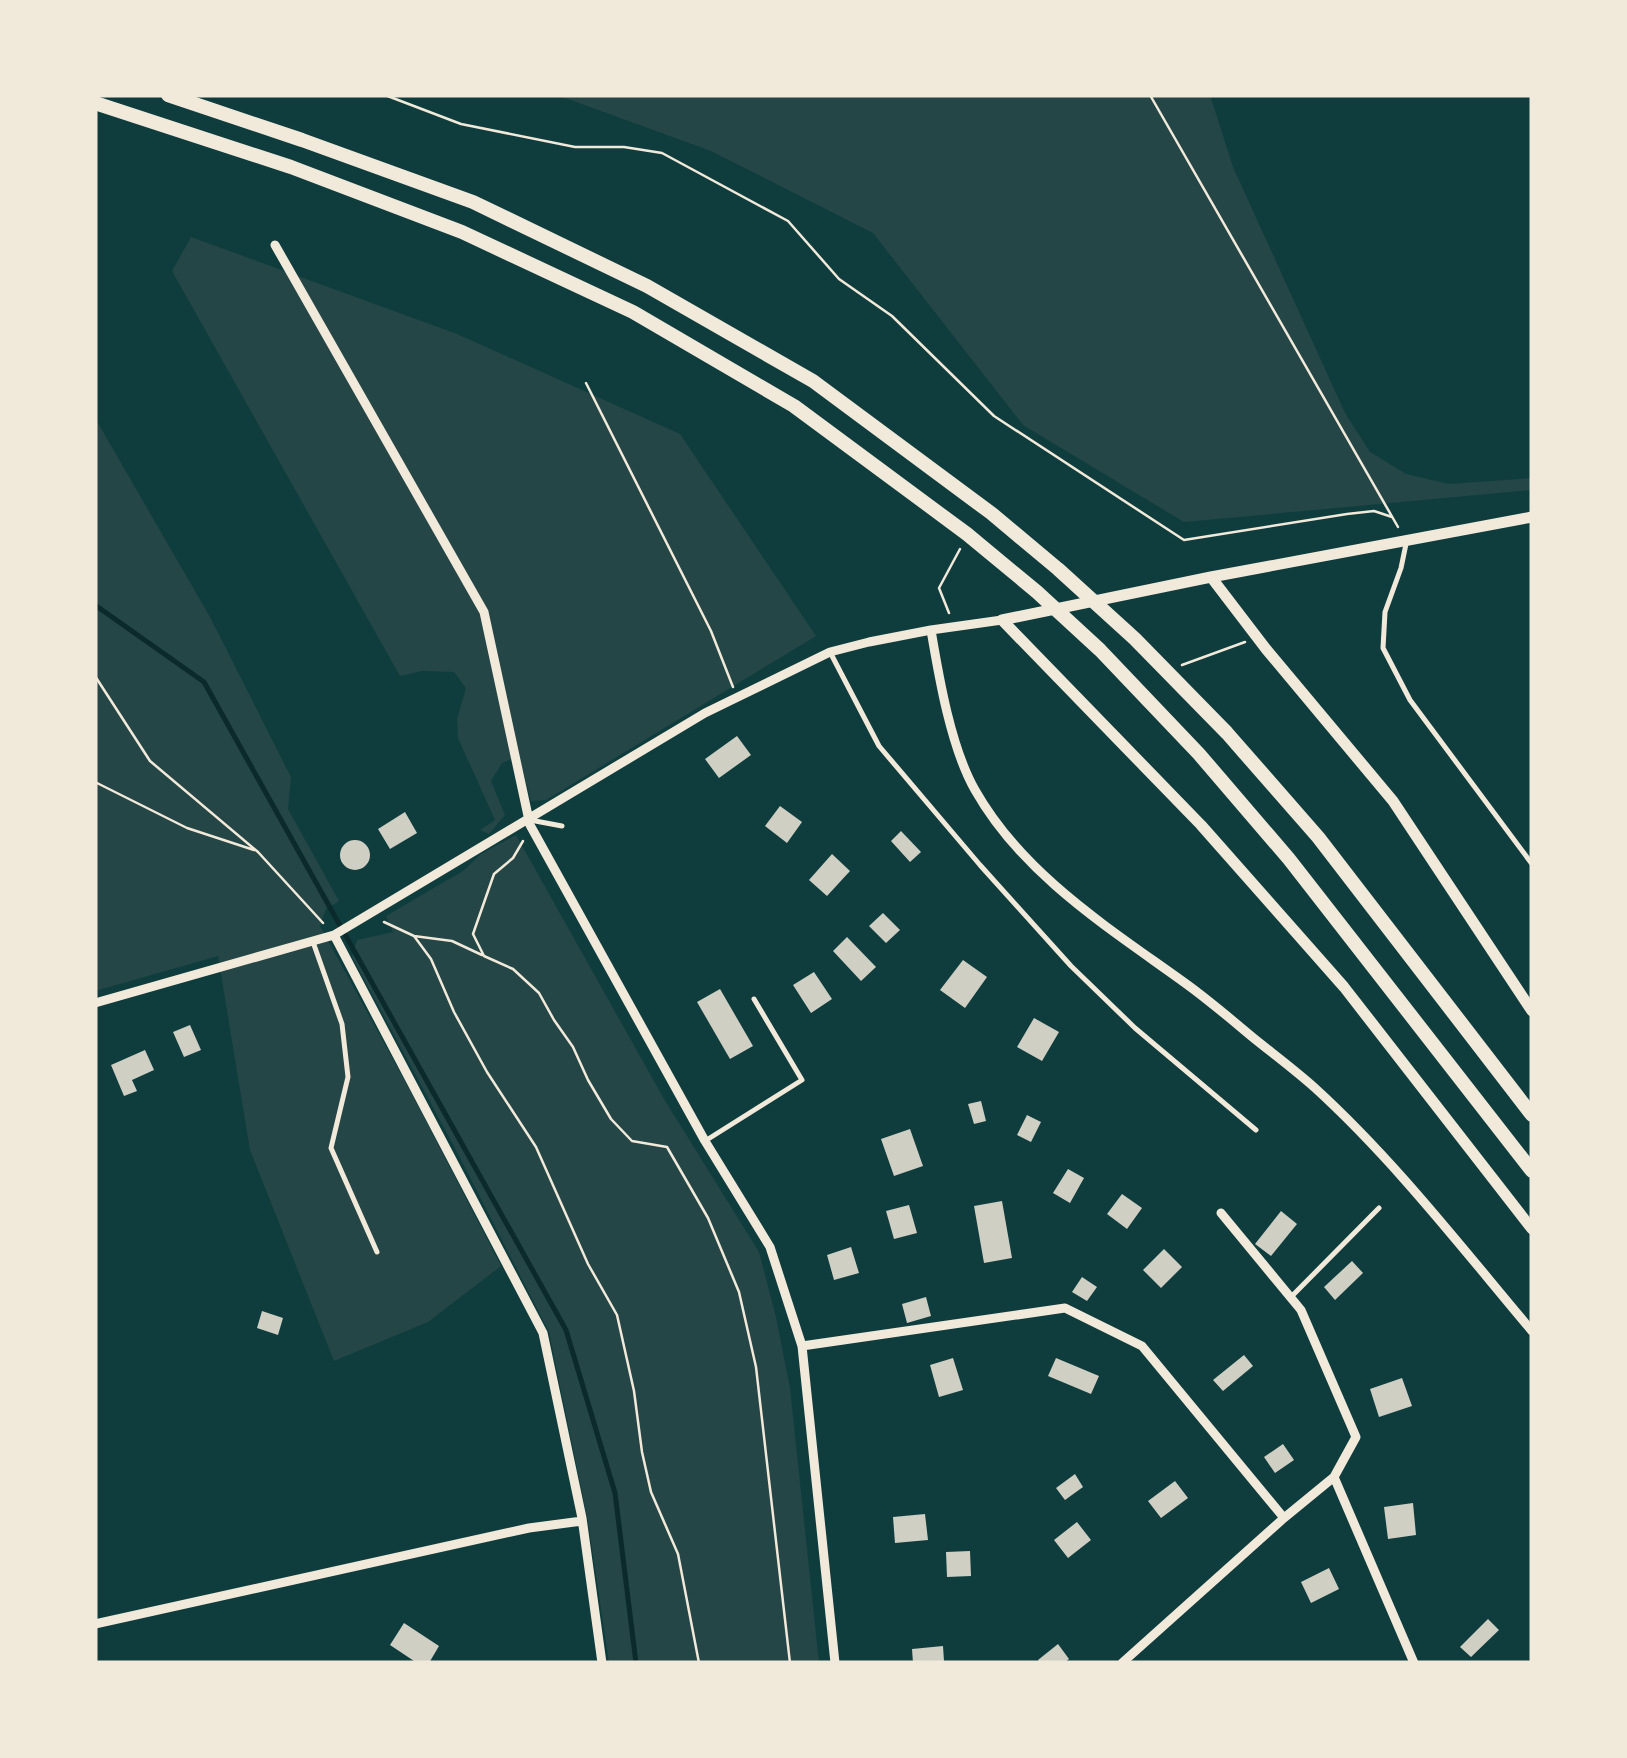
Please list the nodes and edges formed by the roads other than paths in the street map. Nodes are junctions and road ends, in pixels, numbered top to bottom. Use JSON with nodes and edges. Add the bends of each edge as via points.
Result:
{"nodes":[{"id":1,"x":168,"y":95,"type":"edge"},
{"id":2,"x":95,"y":103,"type":"edge"},
{"id":3,"x":275,"y":244,"type":"dead end"},
{"id":4,"x":1532,"y":517,"type":"edge"},
{"id":5,"x":1406,"y":542,"type":"junction"},
{"id":6,"x":1211,"y":577,"type":"junction"},
{"id":7,"x":1002,"y":620,"type":"junction"},
{"id":8,"x":931,"y":630,"type":"junction"},
{"id":9,"x":830,"y":652,"type":"junction"},
{"id":10,"x":529,"y":822,"type":"junction"},
{"id":11,"x":562,"y":826,"type":"dead end"},
{"id":12,"x":1532,"y":864,"type":"edge"},
{"id":13,"x":334,"y":935,"type":"junction"},
{"id":14,"x":313,"y":942,"type":"junction"},
{"id":15,"x":754,"y":999,"type":"dead end"},
{"id":16,"x":95,"y":1003,"type":"edge"},
{"id":17,"x":1532,"y":1011,"type":"edge"},
{"id":18,"x":1532,"y":1115,"type":"edge"},
{"id":19,"x":1256,"y":1130,"type":"dead end"},
{"id":20,"x":705,"y":1141,"type":"junction"},
{"id":21,"x":1532,"y":1171,"type":"edge"},
{"id":22,"x":1379,"y":1208,"type":"dead end"},
{"id":23,"x":1220,"y":1214,"type":"dead end"},
{"id":24,"x":1532,"y":1229,"type":"edge"},
{"id":25,"x":378,"y":1252,"type":"dead end"},
{"id":26,"x":1290,"y":1298,"type":"junction"},
{"id":27,"x":1532,"y":1330,"type":"edge"},
{"id":28,"x":802,"y":1346,"type":"junction"},
{"id":29,"x":1334,"y":1477,"type":"junction"},
{"id":30,"x":1284,"y":1518,"type":"junction"},
{"id":31,"x":582,"y":1521,"type":"junction"},
{"id":32,"x":95,"y":1624,"type":"edge"},
{"id":33,"x":602,"y":1663,"type":"edge"},
{"id":34,"x":835,"y":1663,"type":"edge"},
{"id":35,"x":1122,"y":1663,"type":"edge"},
{"id":36,"x":1414,"y":1663,"type":"edge"}],
"edges":[{"from":1,"to":18,"type":"main road","via":[[473,202],[648,286],[813,381],[991,513],[1135,639],[1227,733],[1318,837]]},
{"from":2,"to":21,"type":"main road","via":[[462,232],[633,312],[794,406],[967,534],[1100,650],[1199,754]]},
{"from":3,"to":10,"type":"street","via":[[484,612]]},
{"from":4,"to":5,"type":"street"},
{"from":5,"to":6,"type":"street"},
{"from":5,"to":12,"type":"lane","via":[[1385,612],[1384,648],[1410,700]]},
{"from":6,"to":7,"type":"street"},
{"from":6,"to":17,"type":"street","via":[[1393,801]]},
{"from":7,"to":8,"type":"street"},
{"from":7,"to":24,"type":"street","via":[[1201,825],[1344,987]]},
{"from":8,"to":9,"type":"street"},
{"from":8,"to":27,"type":"street","via":[[956,742],[974,788],[1010,841],[1105,927],[1313,1086],[1402,1177]]},
{"from":9,"to":10,"type":"street","via":[[705,714]]},
{"from":9,"to":19,"type":"lane","via":[[879,746],[980,866],[1135,1028]]},
{"from":10,"to":11,"type":"lane"},
{"from":10,"to":13,"type":"street"},
{"from":10,"to":20,"type":"street"},
{"from":13,"to":14,"type":"street"},
{"from":13,"to":31,"type":"street","via":[[542,1333]]},
{"from":14,"to":16,"type":"street"},
{"from":14,"to":25,"type":"lane","via":[[342,1024],[348,1077],[331,1148]]},
{"from":15,"to":20,"type":"lane","via":[[802,1080]]},
{"from":20,"to":28,"type":"street","via":[[770,1248]]},
{"from":22,"to":26,"type":"lane"},
{"from":23,"to":26,"type":"street"},
{"from":26,"to":29,"type":"street","via":[[1356,1437]]},
{"from":28,"to":30,"type":"street","via":[[1064,1308],[1142,1346]]},
{"from":28,"to":34,"type":"street"},
{"from":29,"to":30,"type":"street"},
{"from":29,"to":36,"type":"street"},
{"from":30,"to":35,"type":"street"},
{"from":31,"to":32,"type":"street"},
{"from":31,"to":33,"type":"street"}]}
